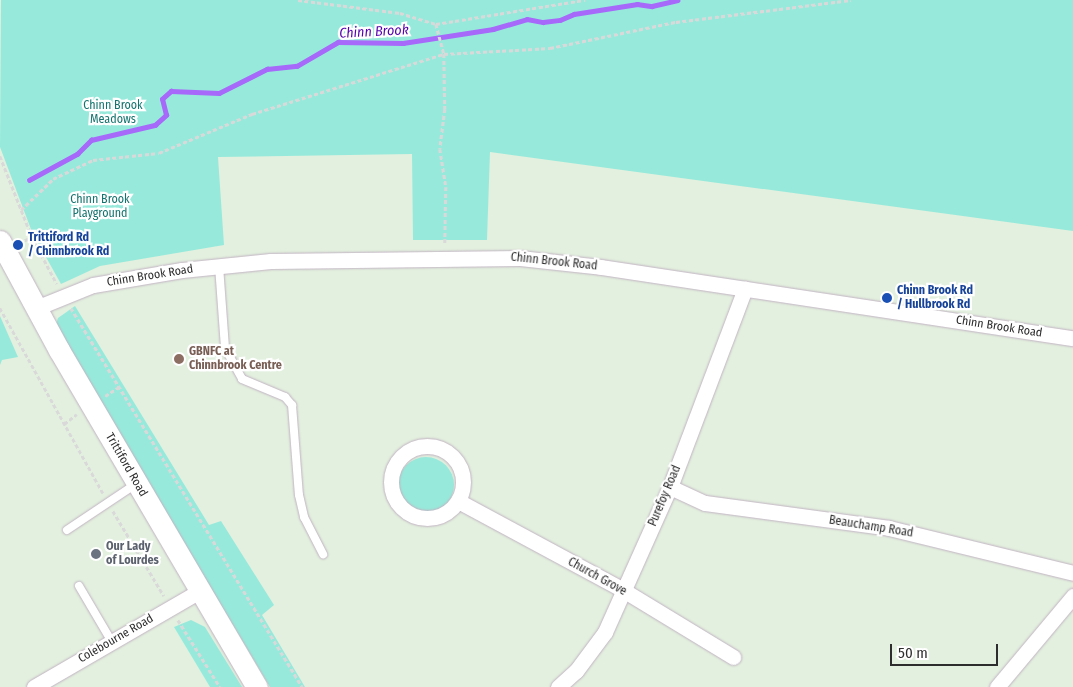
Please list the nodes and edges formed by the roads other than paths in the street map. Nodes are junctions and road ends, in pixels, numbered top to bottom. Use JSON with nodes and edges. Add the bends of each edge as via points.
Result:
{"nodes":[{"id":1,"x":0,"y":241,"type":"edge"},
{"id":2,"x":219,"y":266,"type":"junction"},
{"id":3,"x":745,"y":289,"type":"junction"},
{"id":4,"x":36,"y":308,"type":"junction"},
{"id":5,"x":1073,"y":338,"type":"edge"},
{"id":6,"x":136,"y":484,"type":"junction"},
{"id":7,"x":670,"y":487,"type":"junction"},
{"id":8,"x":458,"y":501,"type":"junction"},
{"id":9,"x":67,"y":530,"type":"dead end"},
{"id":10,"x":323,"y":554,"type":"dead end"},
{"id":11,"x":1073,"y":572,"type":"edge"},
{"id":12,"x":79,"y":586,"type":"dead end"},
{"id":13,"x":623,"y":590,"type":"junction"},
{"id":14,"x":198,"y":592,"type":"junction"},
{"id":15,"x":1073,"y":596,"type":"edge"},
{"id":16,"x":112,"y":642,"type":"junction"},
{"id":17,"x":733,"y":657,"type":"dead end"},
{"id":18,"x":34,"y":687,"type":"edge"},
{"id":19,"x":257,"y":687,"type":"edge"},
{"id":20,"x":558,"y":687,"type":"edge"},
{"id":21,"x":996,"y":687,"type":"edge"}],
"edges":[{"from":1,"to":4,"type":"street","name":"Trittiford Road"},
{"from":2,"to":3,"type":"street","name":"Chinn Brook Road","via":[[271,261],[445,256],[520,258]]},
{"from":2,"to":4,"type":"street","name":"Chinn Brook Road","via":[[93,284]]},
{"from":2,"to":10,"type":"lane","via":[[226,348],[242,379],[285,397],[292,405],[302,507]]},
{"from":3,"to":5,"type":"street","name":"Chinn Brook Road"},
{"from":3,"to":7,"type":"street","name":"Purefoy Road"},
{"from":4,"to":6,"type":"street","name":"Trittiford Road"},
{"from":6,"to":9,"type":"lane"},
{"from":6,"to":14,"type":"street","name":"Trittiford Road"},
{"from":7,"to":11,"type":"street","name":"Beauchamp Road","via":[[706,504],[889,528]]},
{"from":7,"to":13,"type":"street","name":"Purefoy Road"},
{"from":8,"to":8,"type":"street","via":[[450,510],[434,517],[417,517],[407,512],[396,498],[391,482],[399,460],[419,448],[443,450],[453,457],[461,472],[462,490]]},
{"from":8,"to":13,"type":"street","name":"Church Grove"},
{"from":12,"to":16,"type":"lane"},
{"from":13,"to":17,"type":"street","name":"Church Grove"},
{"from":13,"to":20,"type":"street","name":"Purefoy Road","via":[[605,632],[576,671]]},
{"from":14,"to":16,"type":"street","name":"Colebourne Road"},
{"from":14,"to":19,"type":"street","name":"Trittiford Road"},
{"from":15,"to":21,"type":"street"},
{"from":16,"to":18,"type":"street","name":"Colebourne Road"}]}
